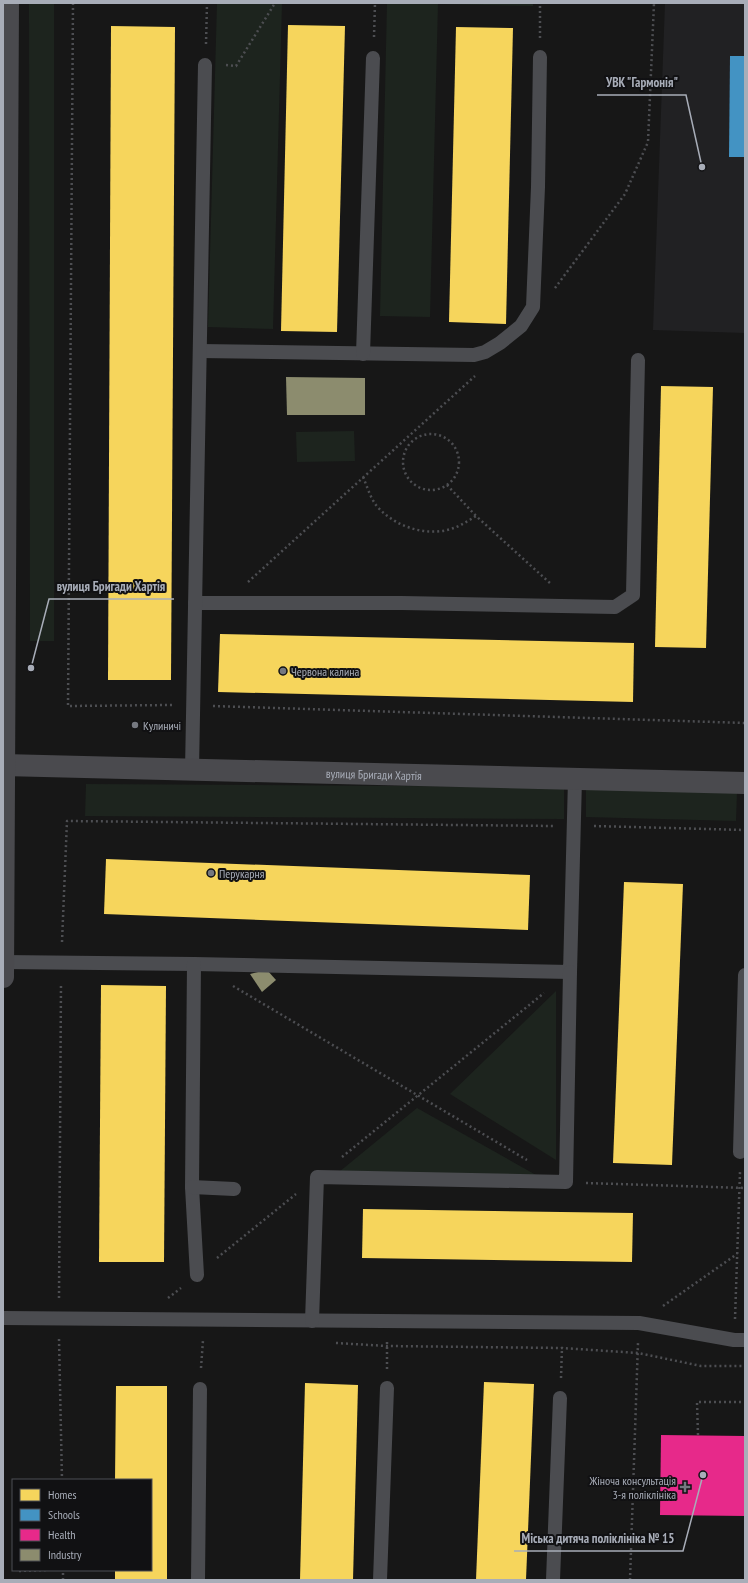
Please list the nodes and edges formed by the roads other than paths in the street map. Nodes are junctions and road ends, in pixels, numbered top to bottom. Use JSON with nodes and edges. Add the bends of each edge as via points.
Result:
{"nodes":[{"id":1,"x":8,"y":3,"type":"edge"},
{"id":2,"x":540,"y":57,"type":"road end"},
{"id":3,"x":373,"y":58,"type":"road end"},
{"id":4,"x":205,"y":65,"type":"road end"},
{"id":5,"x":200,"y":351,"type":"junction"},
{"id":6,"x":363,"y":354,"type":"junction"},
{"id":7,"x":638,"y":360,"type":"dead end"},
{"id":8,"x":4,"y":591,"type":"edge"},
{"id":9,"x":195,"y":603,"type":"junction"},
{"id":10,"x":4,"y":765,"type":"edge"},
{"id":11,"x":192,"y":770,"type":"junction"},
{"id":12,"x":575,"y":779,"type":"junction"},
{"id":13,"x":745,"y":783,"type":"edge"},
{"id":14,"x":3,"y":962,"type":"edge"},
{"id":15,"x":194,"y":964,"type":"junction"},
{"id":16,"x":570,"y":972,"type":"junction"},
{"id":17,"x":745,"y":975,"type":"edge"},
{"id":18,"x":3,"y":977,"type":"edge"},
{"id":19,"x":740,"y":1152,"type":"road end"},
{"id":20,"x":192,"y":1187,"type":"junction"},
{"id":21,"x":234,"y":1189,"type":"dead end"},
{"id":22,"x":197,"y":1275,"type":"road end"},
{"id":23,"x":3,"y":1318,"type":"edge"},
{"id":24,"x":312,"y":1321,"type":"junction"},
{"id":25,"x":740,"y":1340,"type":"edge"},
{"id":26,"x":387,"y":1388,"type":"road end"},
{"id":27,"x":200,"y":1389,"type":"road end"},
{"id":28,"x":560,"y":1398,"type":"road end"},
{"id":29,"x":198,"y":1580,"type":"edge"},
{"id":30,"x":380,"y":1580,"type":"edge"},
{"id":31,"x":553,"y":1580,"type":"edge"}],
"edges":[{"from":1,"to":8,"type":"street"},
{"from":2,"to":6,"type":"lane","via":[[534,307],[521,326],[485,352],[474,355]]},
{"from":3,"to":6,"type":"lane"},
{"from":4,"to":5,"type":"lane"},
{"from":5,"to":6,"type":"lane"},
{"from":5,"to":9,"type":"lane"},
{"from":7,"to":9,"type":"lane","via":[[633,595],[615,607]]},
{"from":8,"to":10,"type":"street"},
{"from":9,"to":11,"type":"lane"},
{"from":10,"to":11,"type":"street","name":"вулиця Бригади Хартія"},
{"from":10,"to":14,"type":"street"},
{"from":11,"to":12,"type":"street","name":"вулиця Бригади Хартія"},
{"from":12,"to":13,"type":"street","name":"вулиця Бригади Хартія"},
{"from":12,"to":16,"type":"lane"},
{"from":14,"to":15,"type":"lane"},
{"from":14,"to":18,"type":"street"},
{"from":15,"to":16,"type":"lane"},
{"from":15,"to":20,"type":"lane"},
{"from":16,"to":24,"type":"lane","via":[[566,1182],[317,1177]]},
{"from":17,"to":19,"type":"lane"},
{"from":20,"to":21,"type":"lane"},
{"from":20,"to":22,"type":"lane"},
{"from":23,"to":24,"type":"lane"},
{"from":24,"to":25,"type":"lane","via":[[639,1323]]},
{"from":26,"to":30,"type":"lane"},
{"from":27,"to":29,"type":"lane"},
{"from":28,"to":31,"type":"lane"}]}
